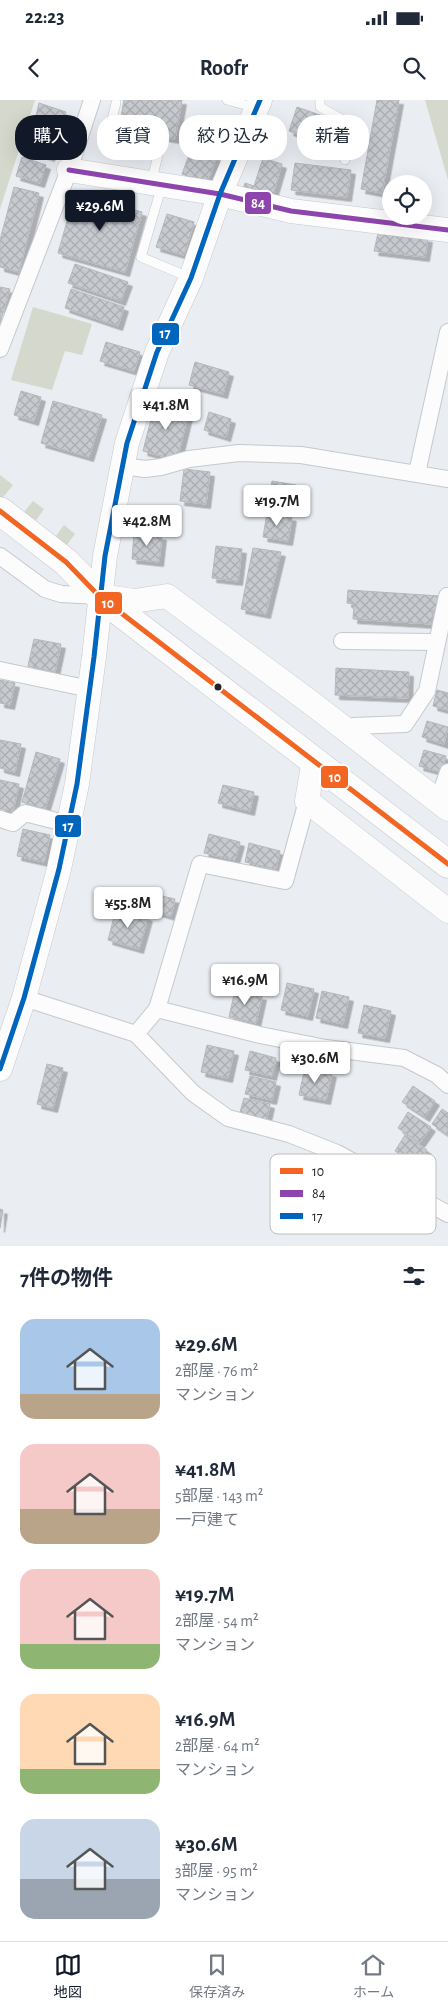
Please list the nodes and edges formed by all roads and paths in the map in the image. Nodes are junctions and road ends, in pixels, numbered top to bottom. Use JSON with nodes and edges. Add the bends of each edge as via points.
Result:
{"nodes":[{"id":1,"x":227,"y":100,"type":"edge"},
{"id":2,"x":320,"y":100,"type":"edge"},
{"id":3,"x":88,"y":101,"type":"edge"},
{"id":4,"x":116,"y":103,"type":"dead end"},
{"id":5,"x":258,"y":104,"type":"edge"},
{"id":6,"x":334,"y":115,"type":"edge"},
{"id":7,"x":69,"y":170,"type":"junction"},
{"id":8,"x":157,"y":184,"type":"junction"},
{"id":9,"x":220,"y":194,"type":"junction"},
{"id":10,"x":448,"y":230,"type":"edge"},
{"id":11,"x":191,"y":278,"type":"junction"},
{"id":12,"x":448,"y":332,"type":"edge"},
{"id":13,"x":0,"y":349,"type":"edge"},
{"id":14,"x":123,"y":466,"type":"junction"},
{"id":15,"x":417,"y":473,"type":"junction"},
{"id":16,"x":448,"y":479,"type":"edge"},
{"id":17,"x":0,"y":511,"type":"edge"},
{"id":18,"x":0,"y":556,"type":"edge"},
{"id":19,"x":100,"y":596,"type":"junction"},
{"id":20,"x":446,"y":596,"type":"dead end"},
{"id":21,"x":342,"y":642,"type":"dead end"},
{"id":22,"x":437,"y":642,"type":"junction"},
{"id":23,"x":0,"y":670,"type":"edge"},
{"id":24,"x":90,"y":689,"type":"junction"},
{"id":25,"x":353,"y":726,"type":"dead end"},
{"id":26,"x":314,"y":760,"type":"junction"},
{"id":27,"x":448,"y":772,"type":"edge"},
{"id":28,"x":307,"y":801,"type":"junction"},
{"id":29,"x":443,"y":805,"type":"edge"},
{"id":30,"x":0,"y":819,"type":"edge"},
{"id":31,"x":68,"y":824,"type":"junction"},
{"id":32,"x":448,"y":864,"type":"edge"},
{"id":33,"x":448,"y":911,"type":"edge"},
{"id":34,"x":24,"y":998,"type":"junction"},
{"id":35,"x":157,"y":1009,"type":"junction"},
{"id":36,"x":7,"y":1025,"type":"edge"},
{"id":37,"x":136,"y":1034,"type":"junction"},
{"id":38,"x":0,"y":1069,"type":"edge"},
{"id":39,"x":448,"y":1085,"type":"edge"},
{"id":40,"x":339,"y":1154,"type":"edge"},
{"id":41,"x":436,"y":1207,"type":"edge"},
{"id":42,"x":448,"y":1214,"type":"edge"}],
"edges":[{"from":1,"to":5,"type":"lane"},
{"from":2,"to":6,"type":"lane","via":[[320,107]]},
{"from":3,"to":7,"type":"street"},
{"from":4,"to":8,"type":"lane","via":[[106,144],[158,155]]},
{"from":5,"to":9,"type":"street"},
{"from":7,"to":8,"type":"street"},
{"from":7,"to":13,"type":"street"},
{"from":8,"to":9,"type":"street"},
{"from":8,"to":11,"type":"lane","via":[[141,258]]},
{"from":9,"to":10,"type":"street","via":[[292,211]]},
{"from":9,"to":11,"type":"street"},
{"from":11,"to":14,"type":"street","via":[[157,352],[127,443]]},
{"from":12,"to":15,"type":"street"},
{"from":14,"to":15,"type":"street","via":[[145,469],[188,459],[239,453],[301,455]]},
{"from":14,"to":19,"type":"street"},
{"from":15,"to":16,"type":"street"},
{"from":17,"to":19,"type":"highway","via":[[66,562]]},
{"from":18,"to":19,"type":"street","via":[[45,589],[61,594]]},
{"from":19,"to":24,"type":"street"},
{"from":19,"to":26,"type":"highway"},
{"from":19,"to":29,"type":"street","via":[[134,601],[168,596]]},
{"from":20,"to":22,"type":"street"},
{"from":21,"to":22,"type":"street"},
{"from":22,"to":25,"type":"street","via":[[427,691],[405,724]]},
{"from":23,"to":24,"type":"street"},
{"from":24,"to":31,"type":"street"},
{"from":26,"to":28,"type":"street"},
{"from":26,"to":32,"type":"highway"},
{"from":27,"to":29,"type":"street"},
{"from":28,"to":33,"type":"street"},
{"from":28,"to":35,"type":"street","via":[[285,881],[200,864]]},
{"from":30,"to":31,"type":"street","via":[[13,823],[25,813]]},
{"from":31,"to":34,"type":"street"},
{"from":34,"to":36,"type":"street"},
{"from":34,"to":37,"type":"street"},
{"from":35,"to":37,"type":"street"},
{"from":35,"to":39,"type":"street","via":[[260,1035],[404,1058],[437,1075]]},
{"from":36,"to":38,"type":"street"},
{"from":37,"to":40,"type":"street","via":[[193,1093],[228,1118],[289,1134]]},
{"from":41,"to":42,"type":"street"}]}
